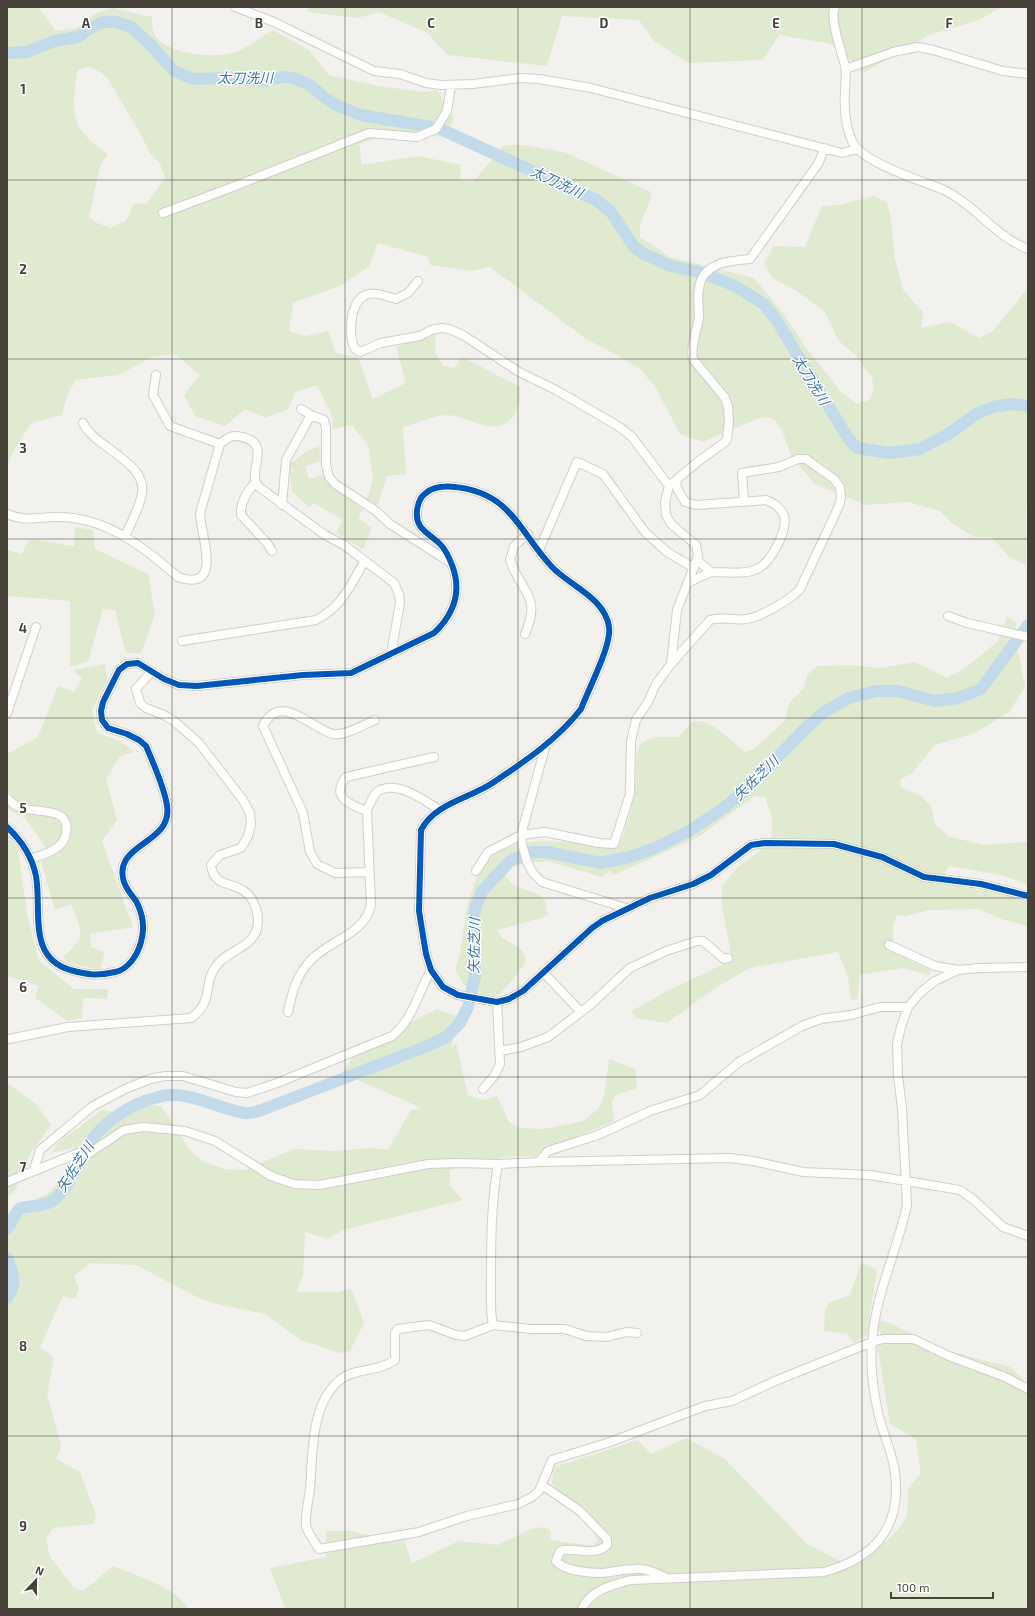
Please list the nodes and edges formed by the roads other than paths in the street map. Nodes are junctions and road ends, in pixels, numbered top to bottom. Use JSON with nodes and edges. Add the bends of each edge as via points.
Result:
{"nodes":[{"id":1,"x":235,"y":7,"type":"edge"},
{"id":2,"x":835,"y":7,"type":"edge"},
{"id":3,"x":846,"y":69,"type":"junction"},
{"id":4,"x":1028,"y":74,"type":"edge"},
{"id":5,"x":451,"y":85,"type":"junction"},
{"id":6,"x":825,"y":148,"type":"junction"},
{"id":7,"x":857,"y":149,"type":"junction"},
{"id":8,"x":163,"y":213,"type":"dead end"},
{"id":9,"x":1028,"y":249,"type":"edge"},
{"id":10,"x":418,"y":281,"type":"dead end"},
{"id":11,"x":156,"y":375,"type":"dead end"},
{"id":12,"x":301,"y":409,"type":"dead end"},
{"id":13,"x":311,"y":415,"type":"junction"},
{"id":14,"x":83,"y":423,"type":"dead end"},
{"id":15,"x":220,"y":444,"type":"junction"},
{"id":16,"x":676,"y":481,"type":"junction"},
{"id":17,"x":255,"y":483,"type":"junction"},
{"id":18,"x":669,"y":486,"type":"junction"},
{"id":19,"x":744,"y":501,"type":"junction"},
{"id":20,"x":282,"y":505,"type":"junction"},
{"id":21,"x":7,"y":514,"type":"edge"},
{"id":22,"x":528,"y":534,"type":"junction"},
{"id":23,"x":125,"y":536,"type":"junction"},
{"id":24,"x":539,"y":550,"type":"junction"},
{"id":25,"x":272,"y":551,"type":"dead end"},
{"id":26,"x":697,"y":560,"type":"junction"},
{"id":27,"x":364,"y":562,"type":"junction"},
{"id":28,"x":452,"y":563,"type":"junction"},
{"id":29,"x":694,"y":568,"type":"junction"},
{"id":30,"x":711,"y":572,"type":"junction"},
{"id":31,"x":689,"y":582,"type":"junction"},
{"id":32,"x":948,"y":616,"type":"dead end"},
{"id":33,"x":36,"y":627,"type":"dead end"},
{"id":34,"x":525,"y":634,"type":"dead end"},
{"id":35,"x":1028,"y":637,"type":"edge"},
{"id":36,"x":182,"y":641,"type":"dead end"},
{"id":37,"x":391,"y":654,"type":"junction"},
{"id":38,"x":671,"y":664,"type":"junction"},
{"id":39,"x":151,"y":672,"type":"junction"},
{"id":40,"x":7,"y":713,"type":"edge"},
{"id":41,"x":374,"y":720,"type":"dead end"},
{"id":42,"x":546,"y":744,"type":"junction"},
{"id":43,"x":434,"y":757,"type":"dead end"},
{"id":44,"x":7,"y":798,"type":"edge"},
{"id":45,"x":438,"y":809,"type":"junction"},
{"id":46,"x":367,"y":811,"type":"junction"},
{"id":47,"x":7,"y":827,"type":"edge"},
{"id":48,"x":521,"y":835,"type":"junction"},
{"id":49,"x":31,"y":859,"type":"junction"},
{"id":50,"x":476,"y":870,"type":"dead end"},
{"id":51,"x":369,"y":872,"type":"junction"},
{"id":52,"x":1028,"y":896,"type":"edge"},
{"id":53,"x":626,"y":908,"type":"junction"},
{"id":54,"x":889,"y":945,"type":"dead end"},
{"id":55,"x":728,"y":958,"type":"dead end"},
{"id":56,"x":1028,"y":967,"type":"edge"},
{"id":57,"x":431,"y":970,"type":"junction"},
{"id":58,"x":958,"y":970,"type":"junction"},
{"id":59,"x":544,"y":972,"type":"junction"},
{"id":60,"x":497,"y":1002,"type":"junction"},
{"id":61,"x":908,"y":1007,"type":"junction"},
{"id":62,"x":288,"y":1012,"type":"dead end"},
{"id":63,"x":581,"y":1012,"type":"junction"},
{"id":64,"x":9,"y":1040,"type":"dead end"},
{"id":65,"x":500,"y":1051,"type":"junction"},
{"id":66,"x":483,"y":1089,"type":"dead end"},
{"id":67,"x":541,"y":1162,"type":"junction"},
{"id":68,"x":498,"y":1164,"type":"junction"},
{"id":69,"x":34,"y":1170,"type":"junction"},
{"id":70,"x":7,"y":1182,"type":"edge"},
{"id":71,"x":907,"y":1183,"type":"junction"},
{"id":72,"x":1028,"y":1236,"type":"edge"},
{"id":73,"x":493,"y":1325,"type":"junction"},
{"id":74,"x":637,"y":1333,"type":"dead end"},
{"id":75,"x":872,"y":1342,"type":"junction"},
{"id":76,"x":1028,"y":1389,"type":"edge"},
{"id":77,"x":542,"y":1485,"type":"junction"},
{"id":78,"x":666,"y":1578,"type":"junction"},
{"id":79,"x":582,"y":1609,"type":"edge"}],
"edges":[{"from":1,"to":5,"type":"street","via":[[274,22],[374,71],[400,74],[426,83]]},
{"from":2,"to":3,"type":"street","via":[[834,21]]},
{"from":3,"to":4,"type":"street","via":[[893,52],[918,47],[1003,71]]},
{"from":3,"to":7,"type":"street","via":[[848,129]]},
{"from":5,"to":6,"type":"street","via":[[520,78],[584,86]]},
{"from":5,"to":8,"type":"street","via":[[447,111],[436,130],[417,137],[369,133]]},
{"from":6,"to":7,"type":"street","via":[[842,153]]},
{"from":6,"to":16,"type":"street","via":[[818,164],[750,259],[720,263],[709,269],[702,279],[699,286],[699,316],[694,335],[693,358],[725,398],[729,427],[724,443]]},
{"from":7,"to":9,"type":"street","via":[[872,160],[945,191],[962,201],[1009,239]]},
{"from":10,"to":18,"type":"street","via":[[408,293],[396,299],[376,294],[363,296],[354,310],[351,321],[352,343],[355,349],[360,352],[382,343],[420,336],[442,328],[463,335],[519,372],[618,426],[632,437]]},
{"from":11,"to":15,"type":"street","via":[[153,395],[170,426]]},
{"from":12,"to":13,"type":"street"},
{"from":13,"to":20,"type":"street","via":[[286,460]]},
{"from":13,"to":28,"type":"street","via":[[324,420],[326,465],[329,477],[335,484],[376,511],[390,524]]},
{"from":14,"to":23,"type":"street","via":[[87,432],[132,466],[141,481],[142,494]]},
{"from":15,"to":17,"type":"street","via":[[227,437],[236,435],[255,443],[259,456]]},
{"from":15,"to":23,"type":"street","via":[[200,513],[208,563],[204,573],[197,579],[178,577],[142,546]]},
{"from":16,"to":18,"type":"street"},
{"from":16,"to":19,"type":"street","via":[[685,502],[696,505]]},
{"from":17,"to":20,"type":"street"},
{"from":17,"to":25,"type":"street","via":[[246,493],[241,515]]},
{"from":18,"to":26,"type":"street","via":[[665,502],[666,515],[671,524],[696,545]]},
{"from":19,"to":30,"type":"street","via":[[766,500],[773,502],[780,509],[784,524],[775,549],[766,563],[757,569],[745,572]]},
{"from":19,"to":38,"type":"street","via":[[742,473],[779,467],[798,459],[812,462],[834,478],[840,487],[841,497],[807,575],[794,596],[746,619],[718,617],[710,620]]},
{"from":20,"to":27,"type":"street","via":[[344,545]]},
{"from":21,"to":23,"type":"street","via":[[32,520],[61,517],[78,519]]},
{"from":22,"to":24,"type":"street"},
{"from":22,"to":28,"type":"street","via":[[516,518],[495,500],[463,488],[435,488],[420,499],[416,513],[420,526],[441,544]]},
{"from":22,"to":34,"type":"street","via":[[514,546],[510,560],[531,603],[531,619]]},
{"from":24,"to":29,"type":"street","via":[[577,462],[603,474],[650,537],[667,552]]},
{"from":24,"to":42,"type":"street","via":[[562,577],[598,604],[609,626],[609,639],[580,709]]},
{"from":26,"to":29,"type":"street"},
{"from":26,"to":30,"type":"street"},
{"from":27,"to":36,"type":"street","via":[[340,603],[330,613],[316,620]]},
{"from":27,"to":37,"type":"street","via":[[394,583],[400,594]]},
{"from":28,"to":37,"type":"street","via":[[457,577],[457,589],[455,604],[444,624],[434,633]]},
{"from":29,"to":31,"type":"street"},
{"from":30,"to":31,"type":"street"},
{"from":31,"to":38,"type":"street","via":[[677,610]]},
{"from":32,"to":35,"type":"street"},
{"from":33,"to":40,"type":"street"},
{"from":37,"to":39,"type":"street","via":[[351,673],[197,686],[179,685]]},
{"from":38,"to":48,"type":"street","via":[[656,684],[636,720],[631,741],[630,794],[614,844],[599,844],[545,832]]},
{"from":39,"to":49,"type":"street","via":[[138,663],[127,664],[119,670],[101,711],[102,720],[108,728],[127,734],[146,746],[167,807],[164,825],[157,836],[131,852],[125,859],[122,869],[123,879],[143,917],[144,931],[136,954],[129,964],[118,972],[101,976],[61,967],[50,959],[43,949],[41,939],[36,877]]},
{"from":39,"to":64,"type":"street","via":[[136,689],[140,703],[174,721],[199,743],[244,800],[250,813],[248,836],[241,848],[220,855],[211,865],[212,874],[218,880],[244,891],[250,898],[258,921],[256,932],[248,943],[218,963],[210,977],[204,1004],[191,1018],[68,1027]]},
{"from":41,"to":51,"type":"street","via":[[333,734],[286,712],[275,713],[267,718],[263,726],[302,813],[310,852],[318,864],[335,873]]},
{"from":42,"to":45,"type":"street","via":[[493,783]]},
{"from":42,"to":48,"type":"street"},
{"from":43,"to":46,"type":"street","via":[[346,777],[340,793],[346,803]]},
{"from":44,"to":49,"type":"street","via":[[22,808],[60,814],[66,821],[66,840],[62,845]]},
{"from":45,"to":46,"type":"street","via":[[406,791],[388,788],[379,790]]},
{"from":45,"to":57,"type":"street","via":[[421,830],[419,911]]},
{"from":46,"to":51,"type":"street"},
{"from":47,"to":49,"type":"street"},
{"from":48,"to":50,"type":"street","via":[[488,852]]},
{"from":48,"to":53,"type":"street","via":[[527,862],[542,882]]},
{"from":51,"to":62,"type":"street","via":[[371,905],[364,923],[324,948],[310,961],[297,978]]},
{"from":52,"to":53,"type":"street","via":[[980,884],[924,877],[882,857],[834,844],[765,843],[751,845],[711,875],[694,884]]},
{"from":53,"to":59,"type":"street","via":[[592,928]]},
{"from":54,"to":58,"type":"street","via":[[935,966]]},
{"from":55,"to":63,"type":"street","via":[[724,959],[703,941],[666,951],[630,968]]},
{"from":56,"to":58,"type":"street"},
{"from":57,"to":60,"type":"street","via":[[443,987],[458,995]]},
{"from":57,"to":69,"type":"street","via":[[405,1022],[392,1036],[247,1093],[183,1076],[150,1079],[93,1106],[40,1150]]},
{"from":58,"to":61,"type":"street","via":[[935,981]]},
{"from":59,"to":60,"type":"street","via":[[523,991]]},
{"from":59,"to":63,"type":"street"},
{"from":60,"to":65,"type":"street"},
{"from":61,"to":67,"type":"street","via":[[880,1007],[851,1015],[821,1019],[802,1026],[739,1062],[700,1095],[650,1111],[598,1135],[548,1151]]},
{"from":61,"to":71,"type":"street","via":[[898,1044]]},
{"from":63,"to":65,"type":"street","via":[[548,1037],[521,1047]]},
{"from":65,"to":66,"type":"street","via":[[500,1064],[495,1076]]},
{"from":67,"to":68,"type":"street"},
{"from":67,"to":71,"type":"street","via":[[730,1158],[803,1172],[870,1176]]},
{"from":68,"to":69,"type":"street","via":[[428,1164],[320,1185],[294,1184],[271,1176],[215,1141],[185,1131],[144,1127],[124,1130],[88,1154],[78,1153]]},
{"from":68,"to":73,"type":"street","via":[[494,1188],[491,1252]]},
{"from":69,"to":70,"type":"street"},
{"from":71,"to":72,"type":"street","via":[[960,1190],[1003,1227]]},
{"from":71,"to":75,"type":"street","via":[[907,1205],[878,1299]]},
{"from":73,"to":74,"type":"street","via":[[565,1329],[586,1336],[607,1337],[626,1332]]},
{"from":73,"to":77,"type":"street","via":[[465,1336],[429,1325],[398,1329],[395,1333],[395,1360],[386,1366],[344,1377],[329,1391],[321,1408],[313,1446],[306,1526],[319,1550],[350,1545],[429,1529],[467,1516],[518,1504],[532,1497]]},
{"from":75,"to":76,"type":"street","via":[[883,1339],[913,1339]]},
{"from":75,"to":77,"type":"street","via":[[732,1401],[705,1406],[610,1442],[552,1460]]},
{"from":75,"to":78,"type":"street","via":[[872,1377],[878,1412],[895,1473],[895,1507],[885,1533],[878,1543],[863,1557],[844,1567],[824,1572]]},
{"from":77,"to":78,"type":"street","via":[[580,1511],[607,1539],[607,1545],[597,1551],[560,1551],[556,1561],[559,1565],[600,1573],[636,1568]]},
{"from":78,"to":79,"type":"street","via":[[612,1584],[589,1598]]}]}
